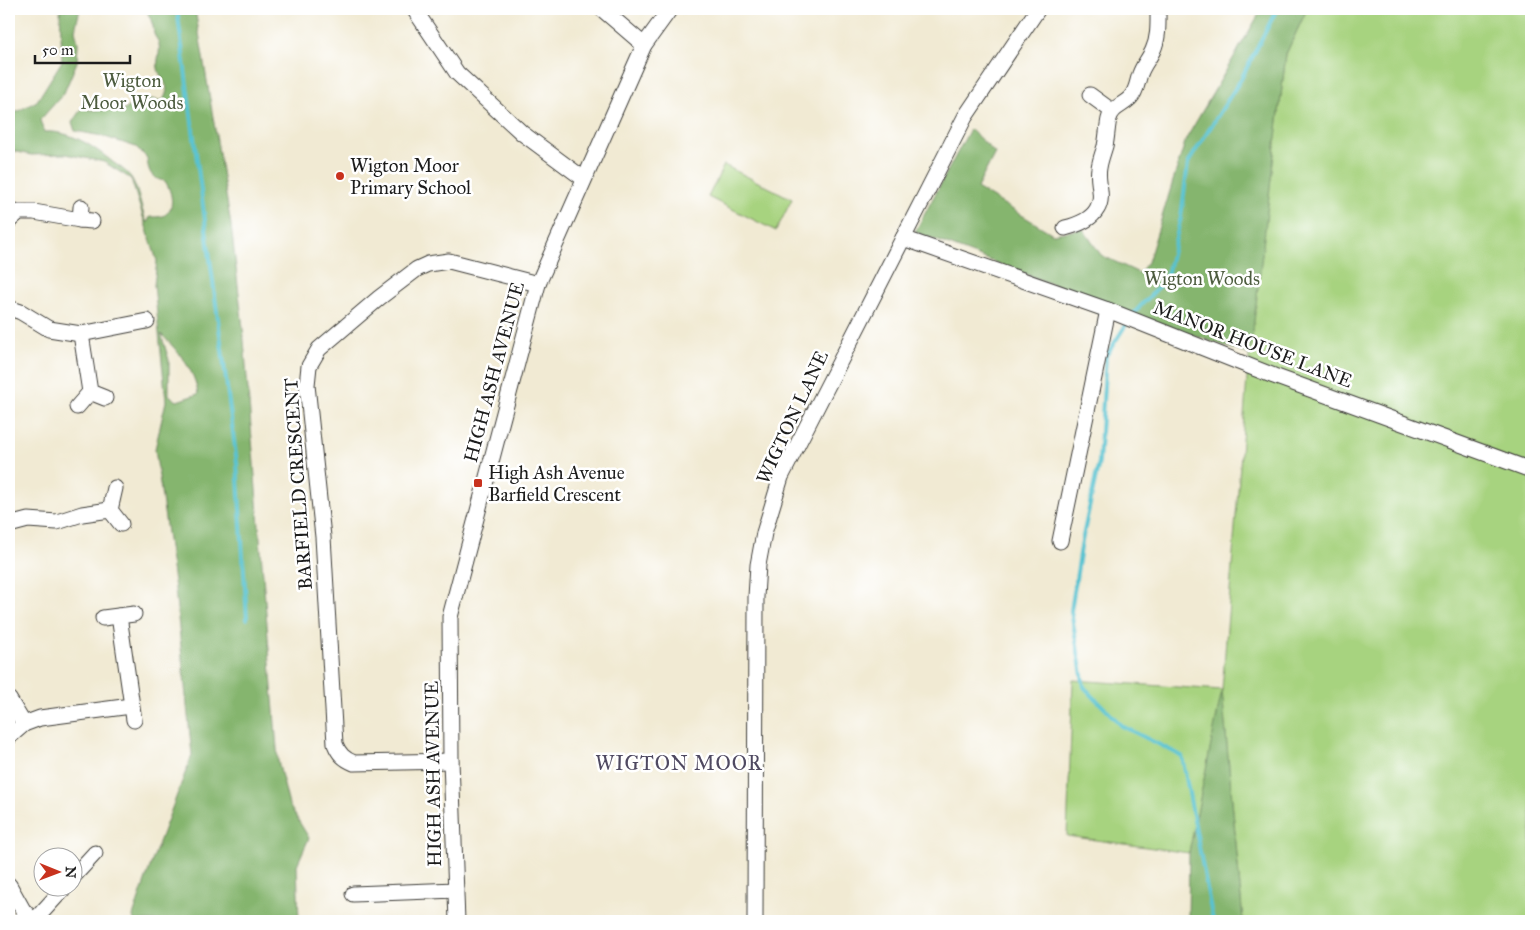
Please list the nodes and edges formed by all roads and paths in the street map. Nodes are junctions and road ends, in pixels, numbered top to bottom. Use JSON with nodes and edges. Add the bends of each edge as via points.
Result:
{"nodes":[{"id":1,"x":414,"y":9,"type":"edge"},
{"id":2,"x":602,"y":9,"type":"edge"},
{"id":3,"x":670,"y":9,"type":"edge"},
{"id":4,"x":1038,"y":9,"type":"edge"},
{"id":5,"x":1158,"y":9,"type":"edge"},
{"id":6,"x":644,"y":45,"type":"junction"},
{"id":7,"x":1090,"y":95,"type":"dead end"},
{"id":8,"x":1112,"y":110,"type":"junction"},
{"id":9,"x":584,"y":179,"type":"junction"},
{"id":10,"x":84,"y":216,"type":"dead end"},
{"id":11,"x":9,"y":221,"type":"edge"},
{"id":12,"x":1065,"y":228,"type":"dead end"},
{"id":13,"x":903,"y":238,"type":"junction"},
{"id":14,"x":538,"y":284,"type":"junction"},
{"id":15,"x":9,"y":308,"type":"edge"},
{"id":16,"x":1108,"y":310,"type":"junction"},
{"id":17,"x":147,"y":321,"type":"dead end"},
{"id":18,"x":81,"y":334,"type":"junction"},
{"id":19,"x":90,"y":392,"type":"junction"},
{"id":20,"x":105,"y":398,"type":"dead end"},
{"id":21,"x":77,"y":407,"type":"dead end"},
{"id":22,"x":1531,"y":470,"type":"edge"},
{"id":23,"x":115,"y":488,"type":"dead end"},
{"id":24,"x":110,"y":510,"type":"junction"},
{"id":25,"x":121,"y":524,"type":"dead end"},
{"id":26,"x":9,"y":525,"type":"edge"},
{"id":27,"x":1060,"y":541,"type":"dead end"},
{"id":28,"x":103,"y":618,"type":"dead end"},
{"id":29,"x":9,"y":698,"type":"edge"},
{"id":30,"x":24,"y":724,"type":"junction"},
{"id":31,"x":9,"y":737,"type":"edge"},
{"id":32,"x":451,"y":760,"type":"junction"},
{"id":33,"x":95,"y":853,"type":"dead end"},
{"id":34,"x":82,"y":867,"type":"edge"},
{"id":35,"x":9,"y":885,"type":"edge"},
{"id":36,"x":456,"y":890,"type":"junction"},
{"id":37,"x":353,"y":894,"type":"dead end"},
{"id":38,"x":55,"y":898,"type":"edge"},
{"id":39,"x":34,"y":921,"type":"edge"},
{"id":40,"x":457,"y":921,"type":"edge"},
{"id":41,"x":755,"y":921,"type":"edge"}],
"edges":[{"from":1,"to":9,"type":"street","via":[[457,73],[522,133]]},
{"from":2,"to":6,"type":"street"},
{"from":3,"to":6,"type":"street","name":"HIGH ASH AVENUE"},
{"from":4,"to":13,"type":"street","name":"WIGTON LANE","via":[[965,117]]},
{"from":5,"to":8,"type":"street","via":[[1153,51],[1144,63],[1136,90],[1130,99]]},
{"from":6,"to":9,"type":"street","name":"HIGH ASH AVENUE"},
{"from":7,"to":8,"type":"street"},
{"from":8,"to":12,"type":"street","via":[[1098,169],[1100,204],[1088,219]]},
{"from":9,"to":14,"type":"street","name":"HIGH ASH AVENUE"},
{"from":10,"to":11,"type":"street","via":[[18,212]]},
{"from":13,"to":16,"type":"street","name":"MANOR HOUSE LANE"},
{"from":13,"to":41,"type":"street","name":"WIGTON LANE","via":[[781,477],[764,533],[756,597]]},
{"from":14,"to":32,"type":"street","name":"HIGH ASH AVENUE","via":[[450,617]]},
{"from":14,"to":32,"type":"street","name":"BARFIELD CRESCENT","via":[[449,261],[428,264],[379,298],[319,349],[309,366],[307,385],[323,537],[337,750],[347,761],[354,763]]},
{"from":15,"to":18,"type":"street","via":[[22,312],[49,329]]},
{"from":16,"to":22,"type":"street","name":"MANOR HOUSE LANE"},
{"from":16,"to":27,"type":"street"},
{"from":17,"to":18,"type":"street"},
{"from":18,"to":19,"type":"street"},
{"from":19,"to":20,"type":"street"},
{"from":19,"to":21,"type":"street"},
{"from":23,"to":24,"type":"street"},
{"from":24,"to":25,"type":"street"},
{"from":24,"to":26,"type":"street","via":[[57,522],[28,520]]},
{"from":28,"to":30,"type":"street","via":[[126,615],[132,713],[56,715]]},
{"from":29,"to":30,"type":"street"},
{"from":30,"to":31,"type":"street"},
{"from":32,"to":36,"type":"street","name":"HIGH ASH AVENUE"},
{"from":33,"to":34,"type":"street"},
{"from":35,"to":39,"type":"street","via":[[23,910]]},
{"from":36,"to":37,"type":"street"},
{"from":36,"to":40,"type":"street","name":"HIGH ASH AVENUE"},
{"from":38,"to":39,"type":"street"}]}
